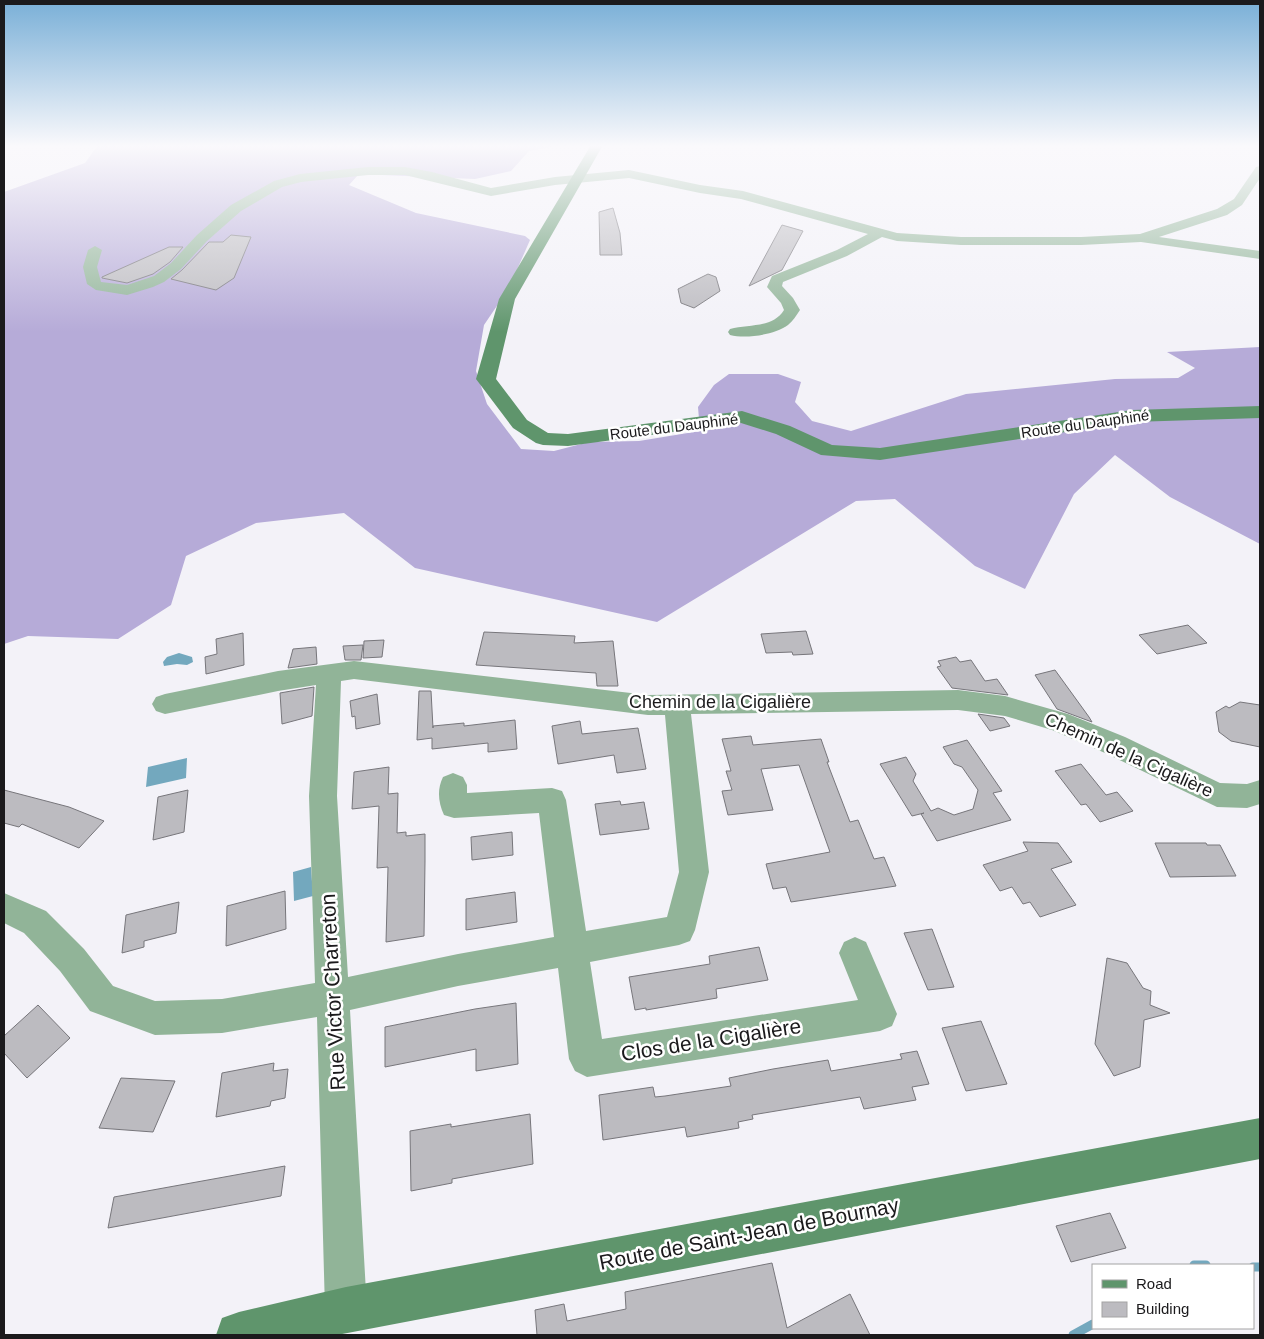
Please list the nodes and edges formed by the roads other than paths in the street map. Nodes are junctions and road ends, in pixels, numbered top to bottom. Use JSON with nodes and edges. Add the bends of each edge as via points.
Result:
{"nodes":[{"id":1,"x":237,"y":207,"type":"edge"},
{"id":2,"x":561,"y":207,"type":"edge"},
{"id":3,"x":783,"y":207,"type":"edge"},
{"id":4,"x":1229,"y":207,"type":"edge"},
{"id":5,"x":879,"y":233,"type":"junction"},
{"id":6,"x":1141,"y":238,"type":"junction"},
{"id":7,"x":95,"y":250,"type":"dead end"},
{"id":8,"x":1260,"y":256,"type":"edge"},
{"id":9,"x":736,"y":332,"type":"dead end"},
{"id":10,"x":1260,"y":412,"type":"edge"},
{"id":11,"x":329,"y":674,"type":"junction"},
{"id":12,"x":165,"y":704,"type":"dead end"},
{"id":13,"x":677,"y":705,"type":"junction"},
{"id":14,"x":453,"y":785,"type":"dead end"},
{"id":15,"x":1260,"y":792,"type":"edge"},
{"id":16,"x":4,"y":908,"type":"edge"},
{"id":17,"x":571,"y":949,"type":"junction"},
{"id":18,"x":855,"y":953,"type":"dead end"},
{"id":19,"x":333,"y":997,"type":"junction"},
{"id":20,"x":1260,"y":1138,"type":"edge"},
{"id":21,"x":346,"y":1310,"type":"junction"},
{"id":22,"x":239,"y":1335,"type":"edge"}],
"edges":[{"from":1,"to":7,"type":"street","via":[[159,279],[127,290],[94,284],[90,266]]},
{"from":2,"to":10,"type":"street","name":"Route du Dauphiné","via":[[507,300],[486,379],[520,424],[543,439],[568,440],[742,417],[782,430],[828,451],[880,454],[1132,416]]},
{"from":3,"to":5,"type":"street"},
{"from":4,"to":6,"type":"street"},
{"from":5,"to":6,"type":"street","via":[[961,241]]},
{"from":5,"to":9,"type":"street","via":[[842,253],[777,279],[774,287],[792,310],[788,319],[777,326]]},
{"from":6,"to":8,"type":"street"},
{"from":11,"to":12,"type":"street","name":"Chemin de la Cigalière"},
{"from":11,"to":13,"type":"street","name":"Chemin de la Cigalière","via":[[354,670],[648,705]]},
{"from":11,"to":19,"type":"street","name":"Rue Victor Charreton","via":[[322,796]]},
{"from":13,"to":15,"type":"street","name":"Chemin de la Cigalière","via":[[958,700],[1005,706],[1059,721],[1217,795],[1246,796]]},
{"from":13,"to":17,"type":"street","via":[[694,872],[679,930]]},
{"from":14,"to":17,"type":"street","name":"Clos de la Cigalière","via":[[454,806],[552,800]]},
{"from":16,"to":19,"type":"street","via":[[35,922],[72,960],[102,999],[155,1018],[222,1016]]},
{"from":17,"to":18,"type":"street","name":"Clos de la Cigalière","via":[[587,1059],[880,1014]]},
{"from":17,"to":19,"type":"street"},
{"from":19,"to":21,"type":"street","name":"Rue Victor Charreton"},
{"from":20,"to":21,"type":"street","name":"Route de Saint-Jean de Bournay"},
{"from":21,"to":22,"type":"street","name":"Route de Saint-Jean de Bournay"}]}
